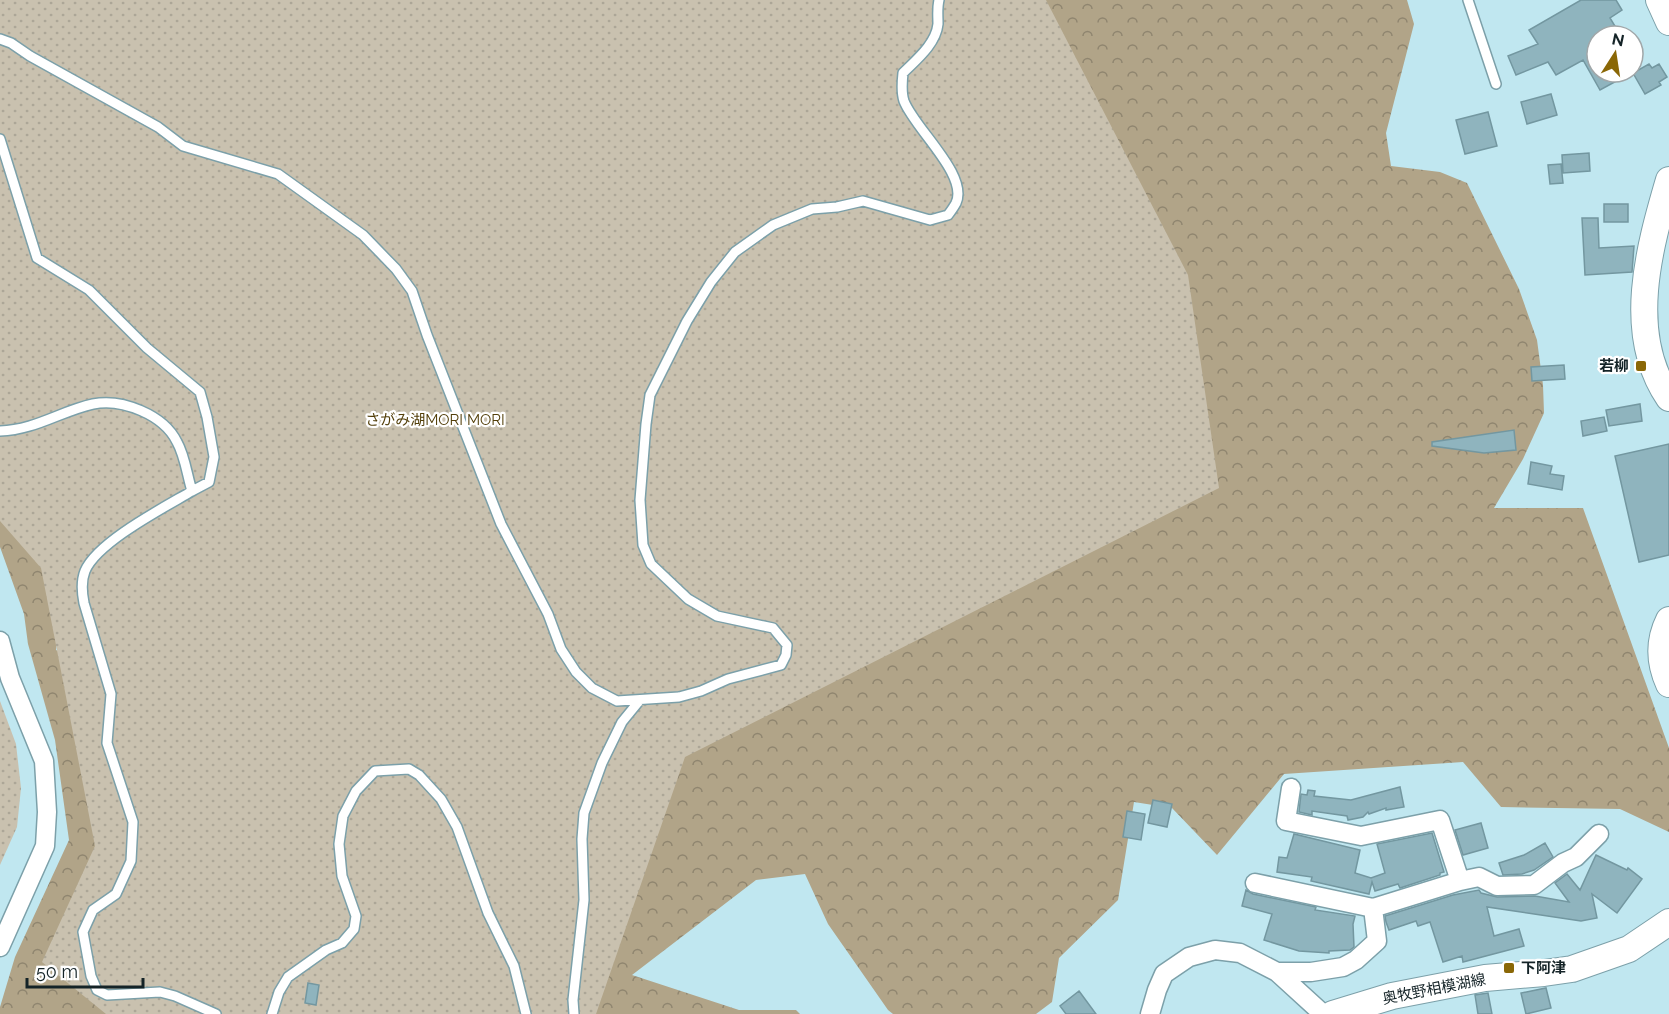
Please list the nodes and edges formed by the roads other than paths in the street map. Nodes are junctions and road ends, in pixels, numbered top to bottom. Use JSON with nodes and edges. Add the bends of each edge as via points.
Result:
{"nodes":[{"id":1,"x":939,"y":0,"type":"edge"},
{"id":2,"x":1468,"y":0,"type":"edge"},
{"id":3,"x":1659,"y":0,"type":"edge"},
{"id":4,"x":1669,"y":22,"type":"edge"},
{"id":5,"x":0,"y":39,"type":"edge"},
{"id":6,"x":1496,"y":84,"type":"dead end"},
{"id":7,"x":0,"y":139,"type":"edge"},
{"id":8,"x":1669,"y":180,"type":"edge"},
{"id":9,"x":1669,"y":398,"type":"edge"},
{"id":10,"x":0,"y":431,"type":"edge"},
{"id":11,"x":192,"y":491,"type":"junction"},
{"id":12,"x":1669,"y":620,"type":"edge"},
{"id":13,"x":0,"y":641,"type":"edge"},
{"id":14,"x":1669,"y":684,"type":"edge"},
{"id":15,"x":640,"y":700,"type":"junction"},
{"id":16,"x":1291,"y":788,"type":"dead end"},
{"id":17,"x":1599,"y":834,"type":"dead end"},
{"id":18,"x":1460,"y":881,"type":"junction"},
{"id":19,"x":1255,"y":882,"type":"dead end"},
{"id":20,"x":1373,"y":908,"type":"junction"},
{"id":21,"x":1669,"y":922,"type":"edge"},
{"id":22,"x":0,"y":947,"type":"edge"},
{"id":23,"x":1277,"y":972,"type":"junction"},
{"id":24,"x":216,"y":1014,"type":"edge"},
{"id":25,"x":272,"y":1014,"type":"edge"},
{"id":26,"x":526,"y":1014,"type":"edge"},
{"id":27,"x":574,"y":1014,"type":"edge"},
{"id":28,"x":1150,"y":1014,"type":"edge"},
{"id":29,"x":1323,"y":1014,"type":"edge"},
{"id":30,"x":1333,"y":1014,"type":"edge"}],
"edges":[{"from":1,"to":15,"type":"lane","via":[[935,35],[923,54],[903,73],[902,90],[904,102],[956,177],[957,202],[948,215],[930,220],[862,201],[812,209],[773,225],[735,252],[711,282],[650,395],[640,500],[643,545],[651,564],[688,599],[717,616],[773,628],[787,645],[786,656],[781,665],[728,679],[701,691]]},
{"from":2,"to":6,"type":"lane"},
{"from":3,"to":4,"type":"main road"},
{"from":5,"to":15,"type":"lane","via":[[158,127],[183,146],[278,174],[363,235],[396,269],[411,291],[501,524],[548,614],[561,649],[592,688],[616,701]]},
{"from":7,"to":11,"type":"lane","via":[[37,258],[89,290],[147,348],[200,392],[214,457],[209,482]]},
{"from":8,"to":9,"type":"main road","via":[[1653,244],[1643,316],[1650,360]]},
{"from":10,"to":11,"type":"lane","via":[[22,429],[94,404],[136,407],[164,426],[177,441]]},
{"from":11,"to":24,"type":"lane","via":[[137,523],[102,550],[85,571],[84,603],[111,694],[107,743],[133,822],[131,861],[116,894],[93,910],[83,932],[97,990],[108,995],[160,992]]},
{"from":12,"to":14,"type":"main road","via":[[1660,652]]},
{"from":13,"to":22,"type":"street","via":[[10,678],[44,761],[47,812],[45,846]]},
{"from":15,"to":27,"type":"lane","via":[[622,722],[584,813],[584,900]]},
{"from":16,"to":18,"type":"street","via":[[1286,821],[1361,836],[1440,820]]},
{"from":17,"to":18,"type":"street","via":[[1576,857],[1534,885],[1497,886],[1479,877]]},
{"from":18,"to":20,"type":"street"},
{"from":19,"to":20,"type":"street"},
{"from":20,"to":23,"type":"street","via":[[1377,941],[1356,960],[1328,971]]},
{"from":21,"to":30,"type":"main road","name":"奥牧野相模湖線","via":[[1629,949],[1594,963],[1392,996]]},
{"from":23,"to":28,"type":"street","via":[[1240,953],[1215,950],[1189,957],[1164,974]]},
{"from":23,"to":29,"type":"street"},
{"from":25,"to":26,"type":"lane","via":[[288,976],[342,943],[354,929],[356,916],[342,876],[339,844],[343,816],[356,791],[375,771],[409,768],[441,799],[457,827],[488,912],[514,966]]}]}
